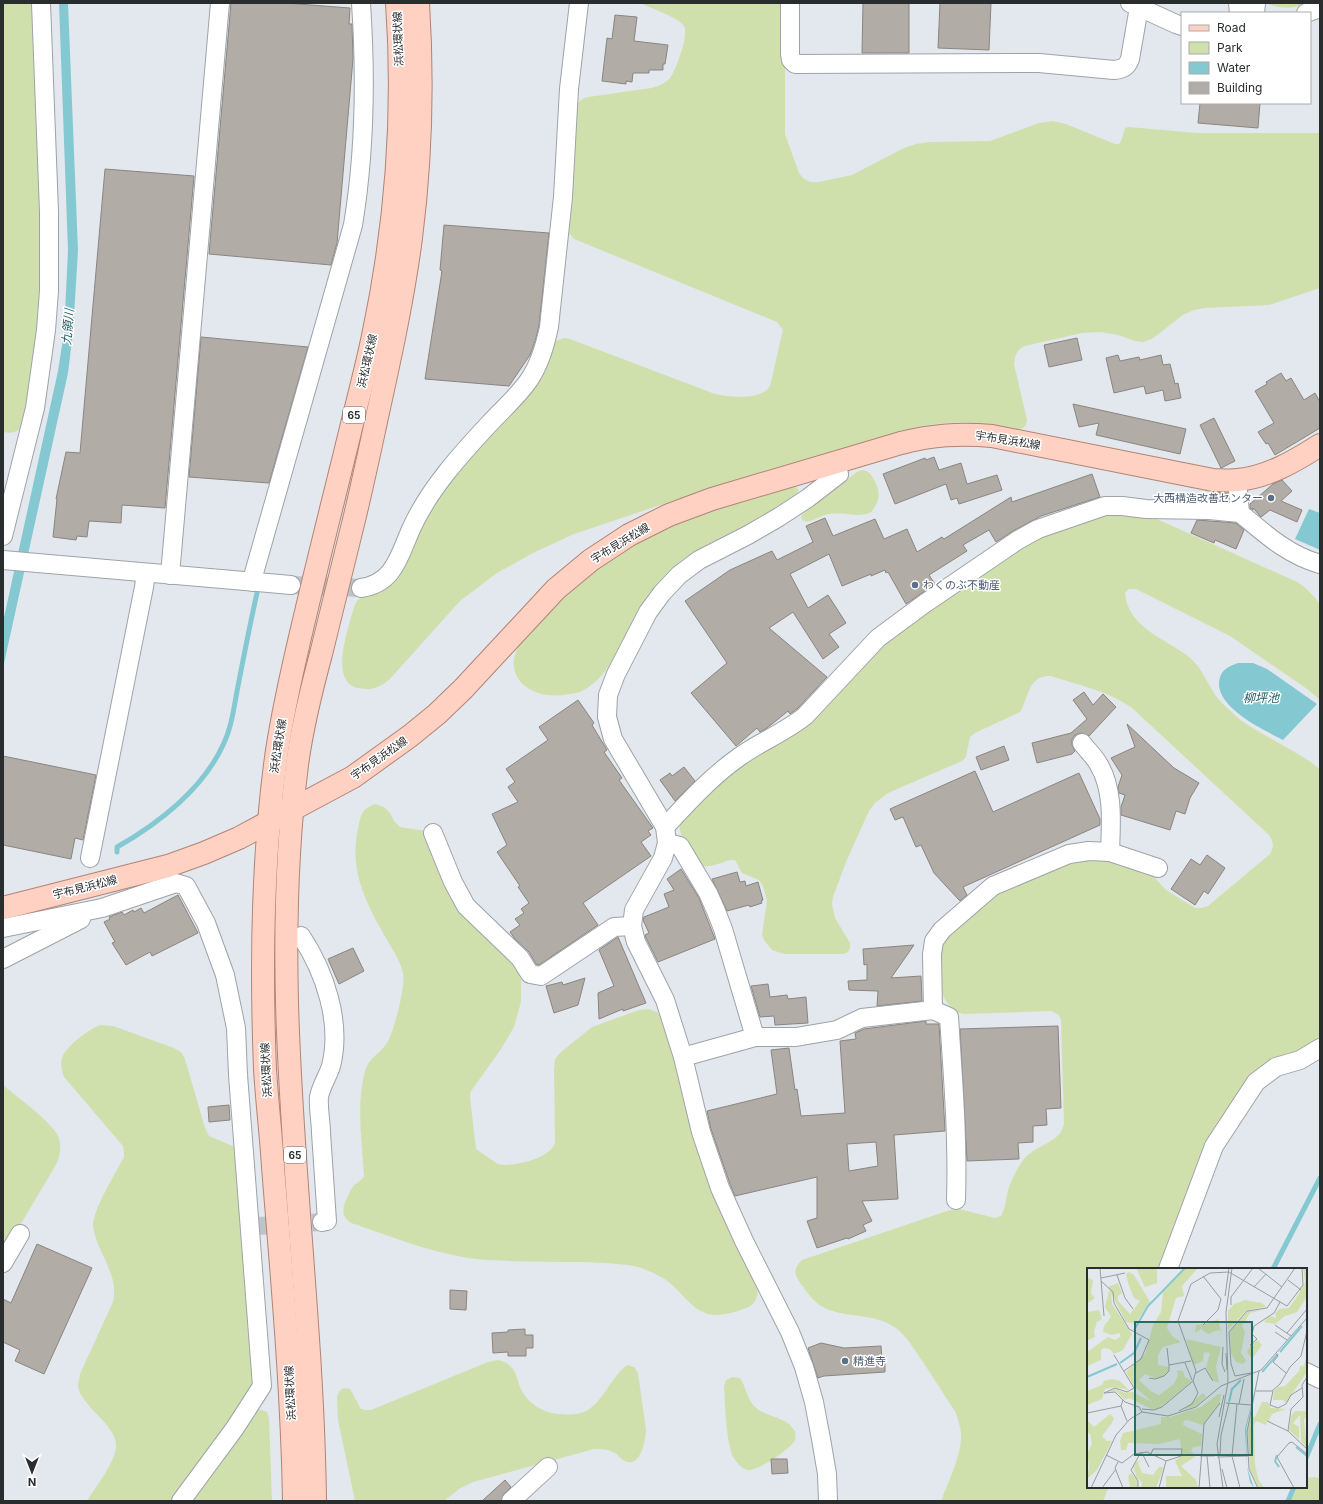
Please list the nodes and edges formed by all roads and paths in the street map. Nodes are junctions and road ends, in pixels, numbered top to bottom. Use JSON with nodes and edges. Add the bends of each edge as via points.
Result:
{"nodes":[{"id":1,"x":41,"y":3,"type":"edge"},
{"id":2,"x":220,"y":3,"type":"edge"},
{"id":3,"x":361,"y":3,"type":"edge"},
{"id":4,"x":397,"y":3,"type":"edge"},
{"id":5,"x":418,"y":3,"type":"edge"},
{"id":6,"x":579,"y":3,"type":"edge"},
{"id":7,"x":790,"y":3,"type":"edge"},
{"id":8,"x":1134,"y":5,"type":"edge"},
{"id":9,"x":1320,"y":8,"type":"edge"},
{"id":10,"x":1309,"y":12,"type":"edge"},
{"id":11,"x":1181,"y":26,"type":"edge"},
{"id":12,"x":1320,"y":445,"type":"edge"},
{"id":13,"x":836,"y":462,"type":"junction"},
{"id":14,"x":1237,"y":480,"type":"junction"},
{"id":15,"x":1240,"y":513,"type":"junction"},
{"id":16,"x":3,"y":536,"type":"edge"},
{"id":17,"x":16,"y":562,"type":"edge"},
{"id":18,"x":1320,"y":564,"type":"edge"},
{"id":19,"x":146,"y":573,"type":"junction"},
{"id":20,"x":170,"y":575,"type":"junction"},
{"id":21,"x":253,"y":582,"type":"junction"},
{"id":22,"x":291,"y":585,"type":"tunnel mouth"},
{"id":23,"x":361,"y":588,"type":"tunnel mouth"},
{"id":24,"x":1082,"y":743,"type":"dead end"},
{"id":25,"x":293,"y":809,"type":"junction"},
{"id":26,"x":268,"y":822,"type":"junction"},
{"id":27,"x":433,"y":833,"type":"dead end"},
{"id":28,"x":666,"y":835,"type":"junction"},
{"id":29,"x":1110,"y":852,"type":"junction"},
{"id":30,"x":90,"y":858,"type":"dead end"},
{"id":31,"x":1158,"y":868,"type":"dead end"},
{"id":32,"x":3,"y":908,"type":"edge"},
{"id":33,"x":102,"y":908,"type":"junction"},
{"id":34,"x":632,"y":926,"type":"junction"},
{"id":35,"x":3,"y":928,"type":"edge"},
{"id":36,"x":301,"y":936,"type":"dead end"},
{"id":37,"x":3,"y":958,"type":"edge"},
{"id":38,"x":933,"y":1010,"type":"junction"},
{"id":39,"x":755,"y":1037,"type":"junction"},
{"id":40,"x":1320,"y":1048,"type":"edge"},
{"id":41,"x":684,"y":1058,"type":"junction"},
{"id":42,"x":319,"y":1097,"type":"junction"},
{"id":43,"x":292,"y":1098,"type":"junction"},
{"id":44,"x":268,"y":1099,"type":"junction"},
{"id":45,"x":240,"y":1100,"type":"junction"},
{"id":46,"x":956,"y":1200,"type":"dead end"},
{"id":47,"x":322,"y":1222,"type":"dead end"},
{"id":48,"x":20,"y":1234,"type":"dead end"},
{"id":49,"x":3,"y":1263,"type":"edge"},
{"id":50,"x":1168,"y":1268,"type":"edge"},
{"id":51,"x":1307,"y":1372,"type":"edge"},
{"id":52,"x":1320,"y":1379,"type":"edge"},
{"id":53,"x":548,"y":1467,"type":"dead end"},
{"id":54,"x":181,"y":1501,"type":"edge"},
{"id":55,"x":294,"y":1501,"type":"edge"},
{"id":56,"x":315,"y":1501,"type":"edge"},
{"id":57,"x":512,"y":1501,"type":"edge"},
{"id":58,"x":828,"y":1501,"type":"edge"}],
"edges":[{"from":1,"to":16,"type":"street","via":[[49,212],[49,291],[35,408]]},
{"from":2,"to":20,"type":"street"},
{"from":3,"to":21,"type":"street","via":[[363,124],[353,225]]},
{"from":4,"to":26,"type":"main road","name":"浜松環状線","number":"65","via":[[399,126],[386,268],[373,339],[285,704]]},
{"from":5,"to":25,"type":"main road","name":"浜松環状線","number":"65","via":[[420,126],[415,199],[406,271],[393,343],[353,524],[307,708]]},
{"from":6,"to":23,"type":"street","via":[[549,327],[539,363],[521,390],[470,445],[430,496],[417,516],[390,573],[382,581]]},
{"from":7,"to":8,"type":"street","via":[[790,54],[795,64],[1039,63],[1114,70],[1128,65],[1130,59]]},
{"from":8,"to":11,"type":"street"},
{"from":9,"to":10,"type":"street"},
{"from":12,"to":14,"type":"main road","name":"宇布見浜松線","via":[[1279,469],[1258,477]]},
{"from":13,"to":14,"type":"main road","name":"宇布見浜松線","via":[[923,437],[969,434],[992,436],[1213,480]]},
{"from":13,"to":25,"type":"main road","name":"宇布見浜松線","via":[[712,499],[669,515],[629,535],[591,560],[556,589],[437,714],[353,777]]},
{"from":13,"to":28,"type":"street","via":[[839,474],[808,498],[748,535],[699,560],[679,575],[648,612],[616,674],[608,695],[608,717],[613,739]]},
{"from":14,"to":15,"type":"street"},
{"from":15,"to":18,"type":"street","via":[[1274,542],[1309,561]]},
{"from":15,"to":28,"type":"street","via":[[1105,506],[1038,529],[1018,540],[878,638],[805,716],[732,762],[689,802]]},
{"from":17,"to":19,"type":"street"},
{"from":19,"to":20,"type":"street"},
{"from":19,"to":30,"type":"street"},
{"from":20,"to":21,"type":"street"},
{"from":21,"to":22,"type":"street"},
{"from":24,"to":29,"type":"street","via":[[1099,764],[1109,795]]},
{"from":25,"to":26,"type":"main road","name":"宇布見浜松線"},
{"from":25,"to":43,"type":"main road","name":"浜松環状線","number":"65","via":[[286,944]]},
{"from":26,"to":32,"type":"main road","name":"宇布見浜松線","via":[[239,838],[168,866]]},
{"from":26,"to":44,"type":"main road","name":"浜松環状線","number":"65","via":[[263,973]]},
{"from":27,"to":34,"type":"street","via":[[466,906],[520,958],[530,974],[541,976],[614,927]]},
{"from":28,"to":34,"type":"street","via":[[663,858],[634,910]]},
{"from":28,"to":39,"type":"street","via":[[680,846],[711,899],[723,929]]},
{"from":29,"to":31,"type":"street"},
{"from":29,"to":38,"type":"street","via":[[1089,851],[1069,854],[1004,880],[983,893],[942,930],[934,942]]},
{"from":33,"to":35,"type":"street"},
{"from":33,"to":37,"type":"street"},
{"from":33,"to":45,"type":"street","via":[[176,883],[186,886],[206,923],[225,975],[236,1028]]},
{"from":34,"to":41,"type":"street","via":[[636,942],[665,1000]]},
{"from":36,"to":42,"type":"street","via":[[314,958],[331,1004],[334,1025],[330,1066]]},
{"from":38,"to":39,"type":"street","via":[[862,1018],[837,1030],[796,1037]]},
{"from":38,"to":46,"type":"street","via":[[949,1017],[956,1112]]},
{"from":39,"to":41,"type":"street"},
{"from":40,"to":50,"type":"street","via":[[1300,1060],[1276,1067],[1256,1082],[1214,1146]]},
{"from":41,"to":58,"type":"street","via":[[701,1132],[720,1188],[790,1332],[804,1367],[820,1432],[827,1474]]},
{"from":42,"to":43,"type":"street"},
{"from":42,"to":47,"type":"street","via":[[327,1221]]},
{"from":43,"to":56,"type":"main road","name":"浜松環状線","number":"65","via":[[312,1412]]},
{"from":44,"to":45,"type":"street"},
{"from":44,"to":55,"type":"main road","name":"浜松環状線","number":"65","via":[[289,1368]]},
{"from":45,"to":54,"type":"street","via":[[254,1226],[262,1386],[235,1428]]},
{"from":48,"to":49,"type":"street"},
{"from":51,"to":52,"type":"street"},
{"from":53,"to":57,"type":"street"}]}
